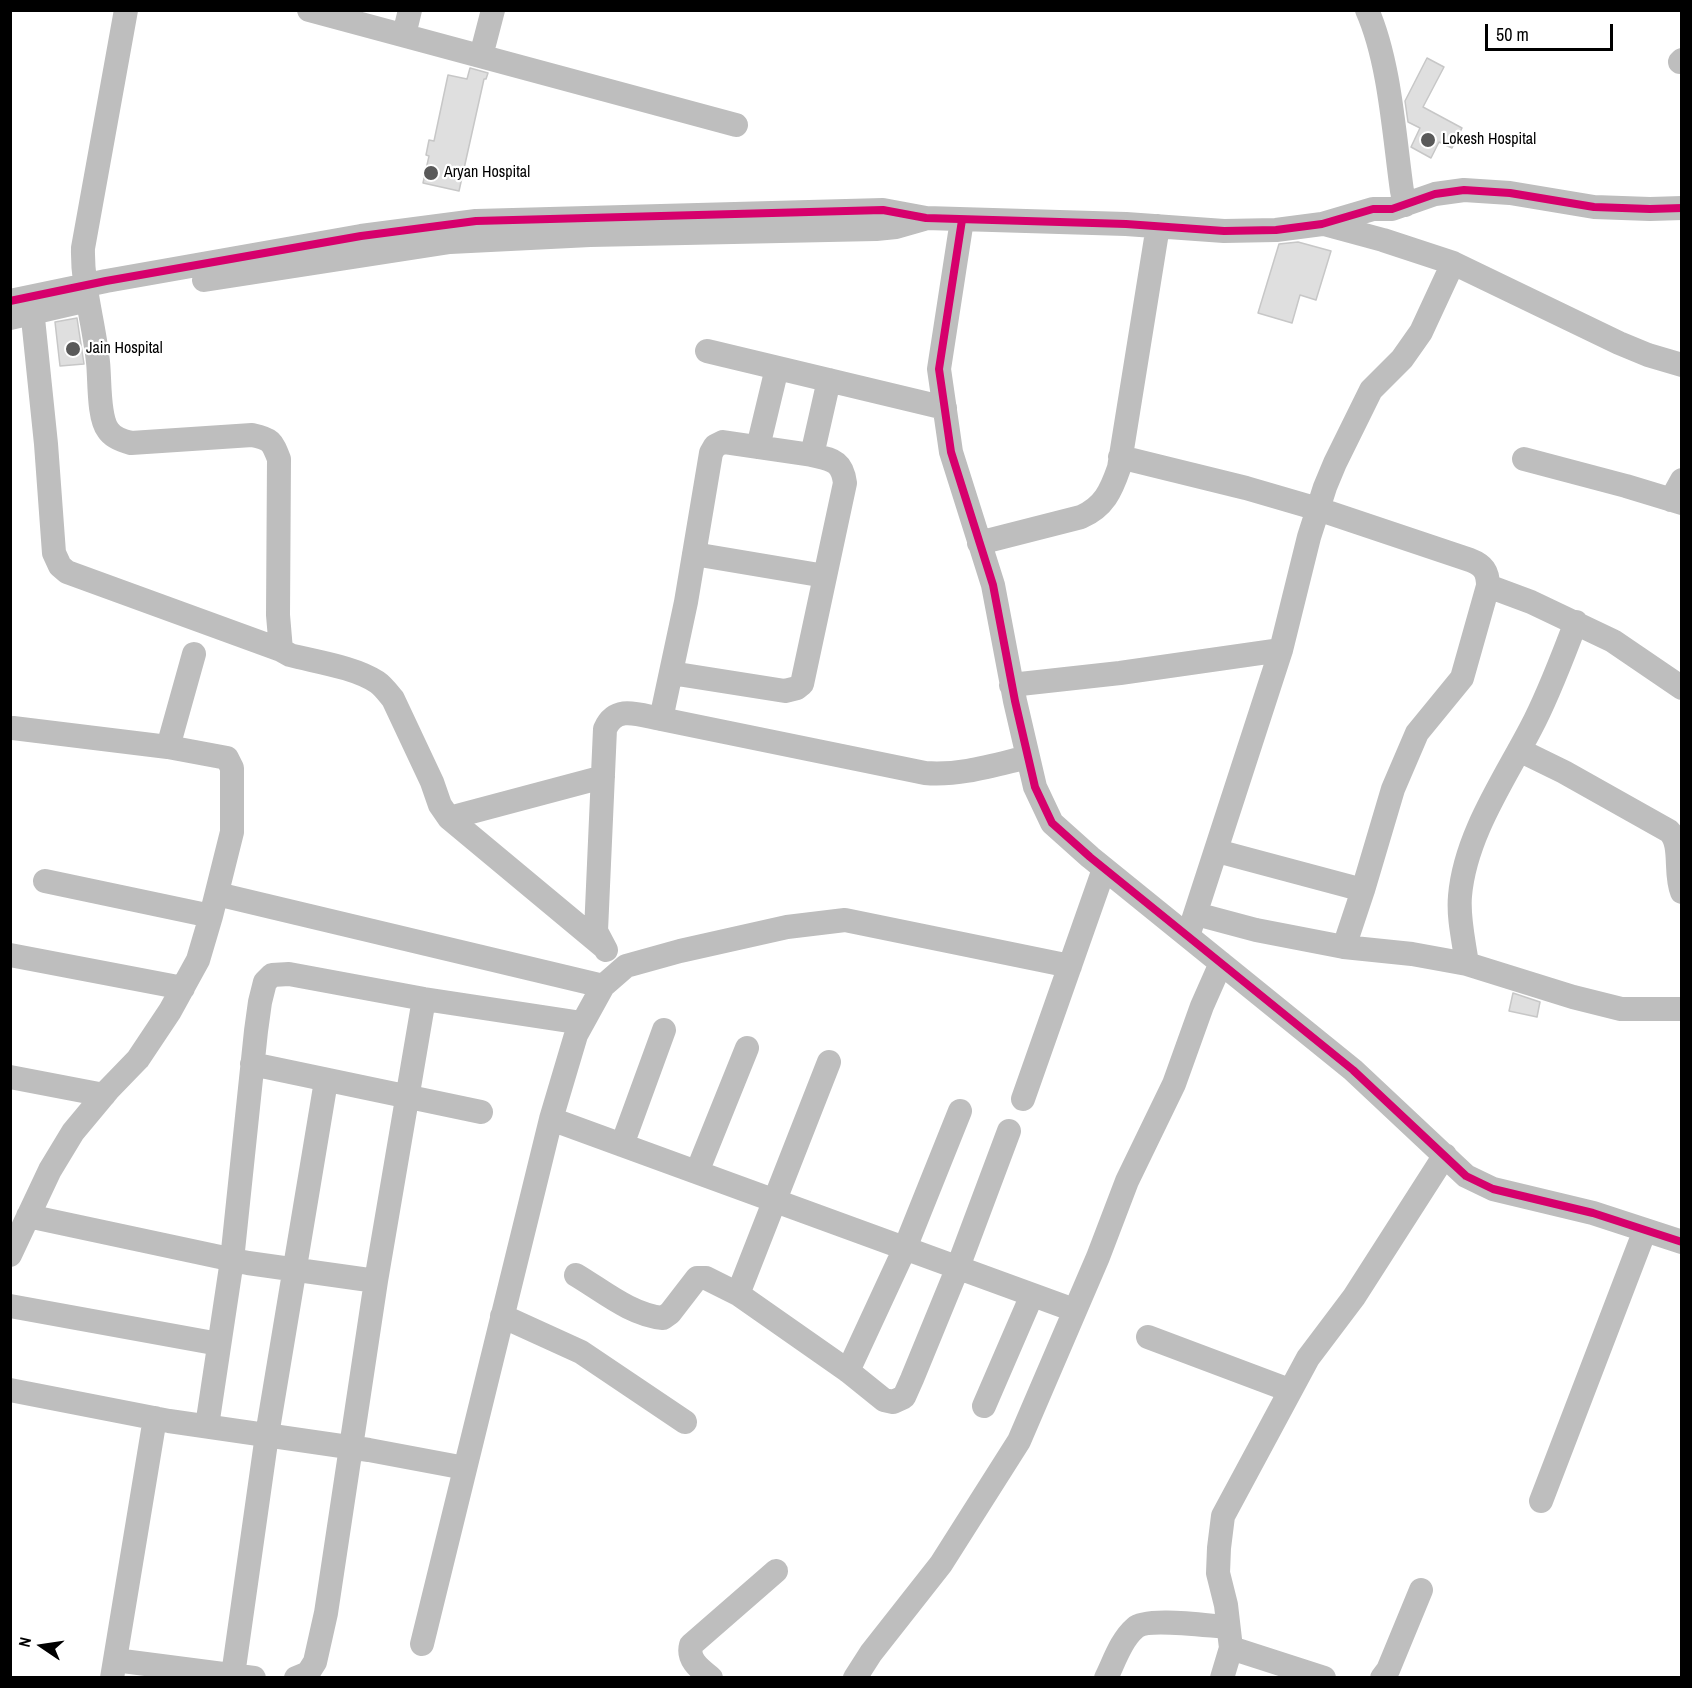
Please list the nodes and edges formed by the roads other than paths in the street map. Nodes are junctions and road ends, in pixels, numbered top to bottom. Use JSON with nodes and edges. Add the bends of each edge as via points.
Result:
{"nodes":[{"id":1,"x":126,"y":10,"type":"edge"},
{"id":2,"x":309,"y":10,"type":"edge"},
{"id":3,"x":410,"y":10,"type":"edge"},
{"id":4,"x":493,"y":10,"type":"edge"},
{"id":5,"x":1367,"y":10,"type":"edge"},
{"id":6,"x":404,"y":35,"type":"junction"},
{"id":7,"x":481,"y":56,"type":"junction"},
{"id":8,"x":736,"y":125,"type":"dead end"},
{"id":9,"x":1682,"y":195,"type":"edge"},
{"id":10,"x":1403,"y":198,"type":"junction"},
{"id":11,"x":1682,"y":208,"type":"edge"},
{"id":12,"x":962,"y":220,"type":"junction"},
{"id":13,"x":1322,"y":224,"type":"junction"},
{"id":14,"x":1158,"y":226,"type":"junction"},
{"id":15,"x":1453,"y":263,"type":"junction"},
{"id":16,"x":86,"y":293,"type":"junction"},
{"id":17,"x":21,"y":307,"type":"edge"},
{"id":18,"x":707,"y":351,"type":"dead end"},
{"id":19,"x":1682,"y":365,"type":"edge"},
{"id":20,"x":777,"y":368,"type":"junction"},
{"id":21,"x":829,"y":380,"type":"junction"},
{"id":22,"x":945,"y":408,"type":"junction"},
{"id":23,"x":758,"y":447,"type":"junction"},
{"id":24,"x":812,"y":455,"type":"junction"},
{"id":25,"x":1120,"y":457,"type":"junction"},
{"id":26,"x":1524,"y":459,"type":"dead end"},
{"id":27,"x":1678,"y":494,"type":"edge"},
{"id":28,"x":1318,"y":509,"type":"junction"},
{"id":29,"x":979,"y":543,"type":"junction"},
{"id":30,"x":694,"y":554,"type":"junction"},
{"id":31,"x":825,"y":576,"type":"junction"},
{"id":32,"x":1488,"y":586,"type":"junction"},
{"id":33,"x":1575,"y":622,"type":"junction"},
{"id":34,"x":281,"y":650,"type":"junction"},
{"id":35,"x":1281,"y":650,"type":"junction"},
{"id":36,"x":194,"y":654,"type":"dead end"},
{"id":37,"x":671,"y":673,"type":"junction"},
{"id":38,"x":1011,"y":685,"type":"junction"},
{"id":39,"x":1682,"y":688,"type":"edge"},
{"id":40,"x":661,"y":719,"type":"junction"},
{"id":41,"x":13,"y":728,"type":"dead end"},
{"id":42,"x":168,"y":747,"type":"junction"},
{"id":43,"x":1519,"y":750,"type":"junction"},
{"id":44,"x":1028,"y":757,"type":"junction"},
{"id":45,"x":603,"y":777,"type":"junction"},
{"id":46,"x":449,"y":818,"type":"junction"},
{"id":47,"x":1217,"y":851,"type":"junction"},
{"id":48,"x":1104,"y":869,"type":"junction"},
{"id":49,"x":45,"y":881,"type":"dead end"},
{"id":50,"x":1363,"y":890,"type":"junction"},
{"id":51,"x":1682,"y":892,"type":"edge"},
{"id":52,"x":214,"y":905,"type":"junction"},
{"id":53,"x":1192,"y":925,"type":"junction"},
{"id":54,"x":604,"y":947,"type":"junction"},
{"id":55,"x":1344,"y":947,"type":"junction"},
{"id":56,"x":10,"y":955,"type":"edge"},
{"id":57,"x":1221,"y":963,"type":"junction"},
{"id":58,"x":1467,"y":964,"type":"junction"},
{"id":59,"x":626,"y":966,"type":"junction"},
{"id":60,"x":1070,"y":966,"type":"junction"},
{"id":61,"x":603,"y":986,"type":"junction"},
{"id":62,"x":183,"y":988,"type":"junction"},
{"id":63,"x":424,"y":999,"type":"junction"},
{"id":64,"x":1682,"y":1009,"type":"edge"},
{"id":65,"x":582,"y":1023,"type":"junction"},
{"id":66,"x":664,"y":1030,"type":"dead end"},
{"id":67,"x":747,"y":1048,"type":"dead end"},
{"id":68,"x":829,"y":1062,"type":"dead end"},
{"id":69,"x":252,"y":1064,"type":"junction"},
{"id":70,"x":10,"y":1077,"type":"edge"},
{"id":71,"x":326,"y":1081,"type":"junction"},
{"id":72,"x":104,"y":1095,"type":"junction"},
{"id":73,"x":408,"y":1095,"type":"junction"},
{"id":74,"x":1023,"y":1099,"type":"dead end"},
{"id":75,"x":960,"y":1111,"type":"dead end"},
{"id":76,"x":481,"y":1112,"type":"dead end"},
{"id":77,"x":551,"y":1119,"type":"junction"},
{"id":78,"x":1009,"y":1131,"type":"dead end"},
{"id":79,"x":622,"y":1145,"type":"junction"},
{"id":80,"x":1445,"y":1155,"type":"junction"},
{"id":81,"x":697,"y":1172,"type":"junction"},
{"id":82,"x":776,"y":1201,"type":"junction"},
{"id":83,"x":28,"y":1216,"type":"junction"},
{"id":84,"x":1645,"y":1230,"type":"junction"},
{"id":85,"x":1682,"y":1242,"type":"edge"},
{"id":86,"x":905,"y":1248,"type":"junction"},
{"id":87,"x":10,"y":1255,"type":"edge"},
{"id":88,"x":232,"y":1260,"type":"junction"},
{"id":89,"x":958,"y":1267,"type":"junction"},
{"id":90,"x":295,"y":1270,"type":"junction"},
{"id":91,"x":576,"y":1275,"type":"dead end"},
{"id":92,"x":376,"y":1281,"type":"junction"},
{"id":93,"x":738,"y":1294,"type":"junction"},
{"id":94,"x":1032,"y":1295,"type":"junction"},
{"id":95,"x":10,"y":1306,"type":"edge"},
{"id":96,"x":1074,"y":1310,"type":"junction"},
{"id":97,"x":502,"y":1316,"type":"junction"},
{"id":98,"x":1148,"y":1337,"type":"dead end"},
{"id":99,"x":219,"y":1344,"type":"junction"},
{"id":100,"x":848,"y":1371,"type":"junction"},
{"id":101,"x":10,"y":1390,"type":"edge"},
{"id":102,"x":1289,"y":1390,"type":"junction"},
{"id":103,"x":984,"y":1406,"type":"dead end"},
{"id":104,"x":155,"y":1419,"type":"junction"},
{"id":105,"x":685,"y":1422,"type":"dead end"},
{"id":106,"x":207,"y":1426,"type":"junction"},
{"id":107,"x":267,"y":1435,"type":"junction"},
{"id":108,"x":351,"y":1448,"type":"junction"},
{"id":109,"x":465,"y":1468,"type":"junction"},
{"id":110,"x":1541,"y":1501,"type":"dead end"},
{"id":111,"x":776,"y":1571,"type":"dead end"},
{"id":112,"x":1421,"y":1590,"type":"dead end"},
{"id":113,"x":1229,"y":1638,"type":"junction"},
{"id":114,"x":422,"y":1644,"type":"dead end"},
{"id":115,"x":113,"y":1669,"type":"edge"},
{"id":116,"x":244,"y":1676,"type":"edge"},
{"id":117,"x":296,"y":1677,"type":"edge"},
{"id":118,"x":711,"y":1677,"type":"edge"},
{"id":119,"x":855,"y":1677,"type":"edge"},
{"id":120,"x":1106,"y":1677,"type":"edge"},
{"id":121,"x":1222,"y":1677,"type":"edge"},
{"id":122,"x":1324,"y":1677,"type":"edge"},
{"id":123,"x":1382,"y":1677,"type":"edge"}],
"edges":[{"from":1,"to":16,"type":"street","via":[[85,232],[82,268]]},
{"from":2,"to":6,"type":"street"},
{"from":3,"to":6,"type":"street"},
{"from":4,"to":7,"type":"street"},
{"from":5,"to":10,"type":"street","via":[[1385,75]]},
{"from":6,"to":7,"type":"street"},
{"from":7,"to":8,"type":"street"},
{"from":9,"to":10,"type":"street","via":[[1643,195],[1463,178]]},
{"from":10,"to":11,"type":"street","via":[[1464,190],[1510,192],[1594,207]]},
{"from":10,"to":13,"type":"street"},
{"from":12,"to":14,"type":"street"},
{"from":12,"to":16,"type":"street","via":[[883,210],[476,221],[362,236]]},
{"from":12,"to":22,"type":"street","via":[[939,369]]},
{"from":13,"to":14,"type":"street","via":[[1224,231]]},
{"from":13,"to":15,"type":"street"},
{"from":14,"to":25,"type":"street"},
{"from":15,"to":19,"type":"street","via":[[1619,343]]},
{"from":15,"to":28,"type":"street","via":[[1412,347],[1371,390],[1335,463]]},
{"from":16,"to":17,"type":"street"},
{"from":16,"to":34,"type":"street","via":[[103,416],[107,429],[120,440],[131,443],[252,435],[274,445],[279,459]]},
{"from":17,"to":34,"type":"street","via":[[46,444],[54,553],[60,566],[67,572]]},
{"from":18,"to":20,"type":"street"},
{"from":20,"to":21,"type":"street"},
{"from":20,"to":23,"type":"street"},
{"from":21,"to":22,"type":"street"},
{"from":21,"to":24,"type":"street"},
{"from":22,"to":29,"type":"street","via":[[951,452]]},
{"from":23,"to":24,"type":"street"},
{"from":23,"to":30,"type":"street","via":[[723,442],[715,446]]},
{"from":24,"to":31,"type":"street","via":[[835,461],[844,473]]},
{"from":25,"to":28,"type":"street"},
{"from":25,"to":29,"type":"street","via":[[1112,488],[1093,512]]},
{"from":26,"to":27,"type":"street","via":[[1626,486]]},
{"from":28,"to":32,"type":"street","via":[[1480,564],[1488,576]]},
{"from":28,"to":35,"type":"street"},
{"from":29,"to":38,"type":"street","via":[[993,585]]},
{"from":30,"to":31,"type":"street"},
{"from":30,"to":37,"type":"street"},
{"from":31,"to":37,"type":"street","via":[[805,678],[797,688],[785,691]]},
{"from":32,"to":33,"type":"street"},
{"from":32,"to":50,"type":"street","via":[[1462,678],[1417,733],[1393,789]]},
{"from":33,"to":39,"type":"street","via":[[1613,641]]},
{"from":33,"to":43,"type":"street","via":[[1547,694]]},
{"from":34,"to":46,"type":"street","via":[[290,656],[358,674],[383,687],[393,699]]},
{"from":35,"to":38,"type":"street"},
{"from":35,"to":47,"type":"street"},
{"from":36,"to":42,"type":"street"},
{"from":37,"to":40,"type":"street"},
{"from":38,"to":44,"type":"street"},
{"from":40,"to":44,"type":"street","via":[[941,775]]},
{"from":40,"to":45,"type":"street","via":[[625,712],[612,717],[605,729]]},
{"from":41,"to":42,"type":"street"},
{"from":42,"to":52,"type":"street","via":[[227,758],[231,763],[232,832]]},
{"from":43,"to":51,"type":"street","via":[[1674,835]]},
{"from":43,"to":58,"type":"street","via":[[1476,836],[1463,878],[1460,907]]},
{"from":44,"to":48,"type":"street","via":[[1035,787],[1052,823]]},
{"from":45,"to":46,"type":"street"},
{"from":45,"to":54,"type":"street","via":[[596,931]]},
{"from":46,"to":54,"type":"street"},
{"from":47,"to":50,"type":"street"},
{"from":47,"to":53,"type":"street"},
{"from":48,"to":53,"type":"street"},
{"from":48,"to":60,"type":"street"},
{"from":49,"to":52,"type":"street"},
{"from":50,"to":55,"type":"street"},
{"from":52,"to":61,"type":"street"},
{"from":52,"to":62,"type":"street","via":[[198,960]]},
{"from":53,"to":55,"type":"street","via":[[1256,930]]},
{"from":53,"to":57,"type":"street"},
{"from":54,"to":59,"type":"street"},
{"from":55,"to":58,"type":"street"},
{"from":56,"to":62,"type":"street"},
{"from":57,"to":80,"type":"street","via":[[1353,1070]]},
{"from":57,"to":96,"type":"street","via":[[1174,1084],[1127,1181]]},
{"from":58,"to":64,"type":"street","via":[[1601,1004],[1639,1010]]},
{"from":59,"to":60,"type":"street","via":[[787,927],[845,920]]},
{"from":59,"to":61,"type":"street"},
{"from":60,"to":74,"type":"street"},
{"from":61,"to":65,"type":"street"},
{"from":62,"to":72,"type":"street","via":[[138,1059]]},
{"from":63,"to":65,"type":"street"},
{"from":63,"to":69,"type":"street","via":[[290,974],[272,975],[265,982],[260,1002]]},
{"from":63,"to":73,"type":"street"},
{"from":65,"to":77,"type":"street"},
{"from":66,"to":79,"type":"street"},
{"from":67,"to":81,"type":"street"},
{"from":68,"to":82,"type":"street"},
{"from":69,"to":71,"type":"street"},
{"from":69,"to":88,"type":"street"},
{"from":70,"to":72,"type":"street"},
{"from":71,"to":73,"type":"street"},
{"from":71,"to":90,"type":"street"},
{"from":72,"to":83,"type":"street","via":[[73,1132]]},
{"from":73,"to":76,"type":"street"},
{"from":73,"to":92,"type":"street"},
{"from":75,"to":86,"type":"street"},
{"from":77,"to":79,"type":"street"},
{"from":77,"to":97,"type":"street"},
{"from":78,"to":89,"type":"street"},
{"from":79,"to":81,"type":"street"},
{"from":80,"to":84,"type":"street","via":[[1466,1176],[1493,1189]]},
{"from":80,"to":102,"type":"street"},
{"from":81,"to":82,"type":"street"},
{"from":82,"to":86,"type":"street"},
{"from":82,"to":93,"type":"street"},
{"from":83,"to":87,"type":"street"},
{"from":83,"to":88,"type":"street"},
{"from":84,"to":85,"type":"street"},
{"from":84,"to":110,"type":"street"},
{"from":86,"to":89,"type":"street"},
{"from":86,"to":100,"type":"street"},
{"from":88,"to":90,"type":"street"},
{"from":88,"to":99,"type":"street"},
{"from":89,"to":94,"type":"street"},
{"from":89,"to":100,"type":"street","via":[[904,1397],[893,1402],[884,1400]]},
{"from":90,"to":92,"type":"street"},
{"from":90,"to":107,"type":"street"},
{"from":91,"to":93,"type":"street","via":[[651,1317],[663,1318],[670,1313],[697,1278],[706,1278]]},
{"from":92,"to":108,"type":"street"},
{"from":93,"to":100,"type":"street"},
{"from":94,"to":96,"type":"street"},
{"from":94,"to":103,"type":"street"},
{"from":95,"to":99,"type":"street"},
{"from":96,"to":119,"type":"street","via":[[1019,1442],[941,1564]]},
{"from":97,"to":105,"type":"street","via":[[581,1352]]},
{"from":97,"to":109,"type":"street"},
{"from":98,"to":102,"type":"street"},
{"from":99,"to":106,"type":"street"},
{"from":101,"to":104,"type":"street"},
{"from":102,"to":113,"type":"street","via":[[1223,1516],[1218,1573]]},
{"from":104,"to":106,"type":"street"},
{"from":104,"to":115,"type":"street"},
{"from":106,"to":107,"type":"street"},
{"from":107,"to":108,"type":"street"},
{"from":107,"to":116,"type":"street"},
{"from":108,"to":109,"type":"street"},
{"from":108,"to":117,"type":"street","via":[[315,1662],[308,1673]]},
{"from":109,"to":114,"type":"street"},
{"from":111,"to":118,"type":"street","via":[[692,1644],[692,1660]]},
{"from":112,"to":123,"type":"street"},
{"from":113,"to":120,"type":"street","via":[[1161,1623],[1141,1624],[1124,1640]]},
{"from":113,"to":121,"type":"street"},
{"from":113,"to":122,"type":"street"},
{"from":115,"to":116,"type":"street"}]}
